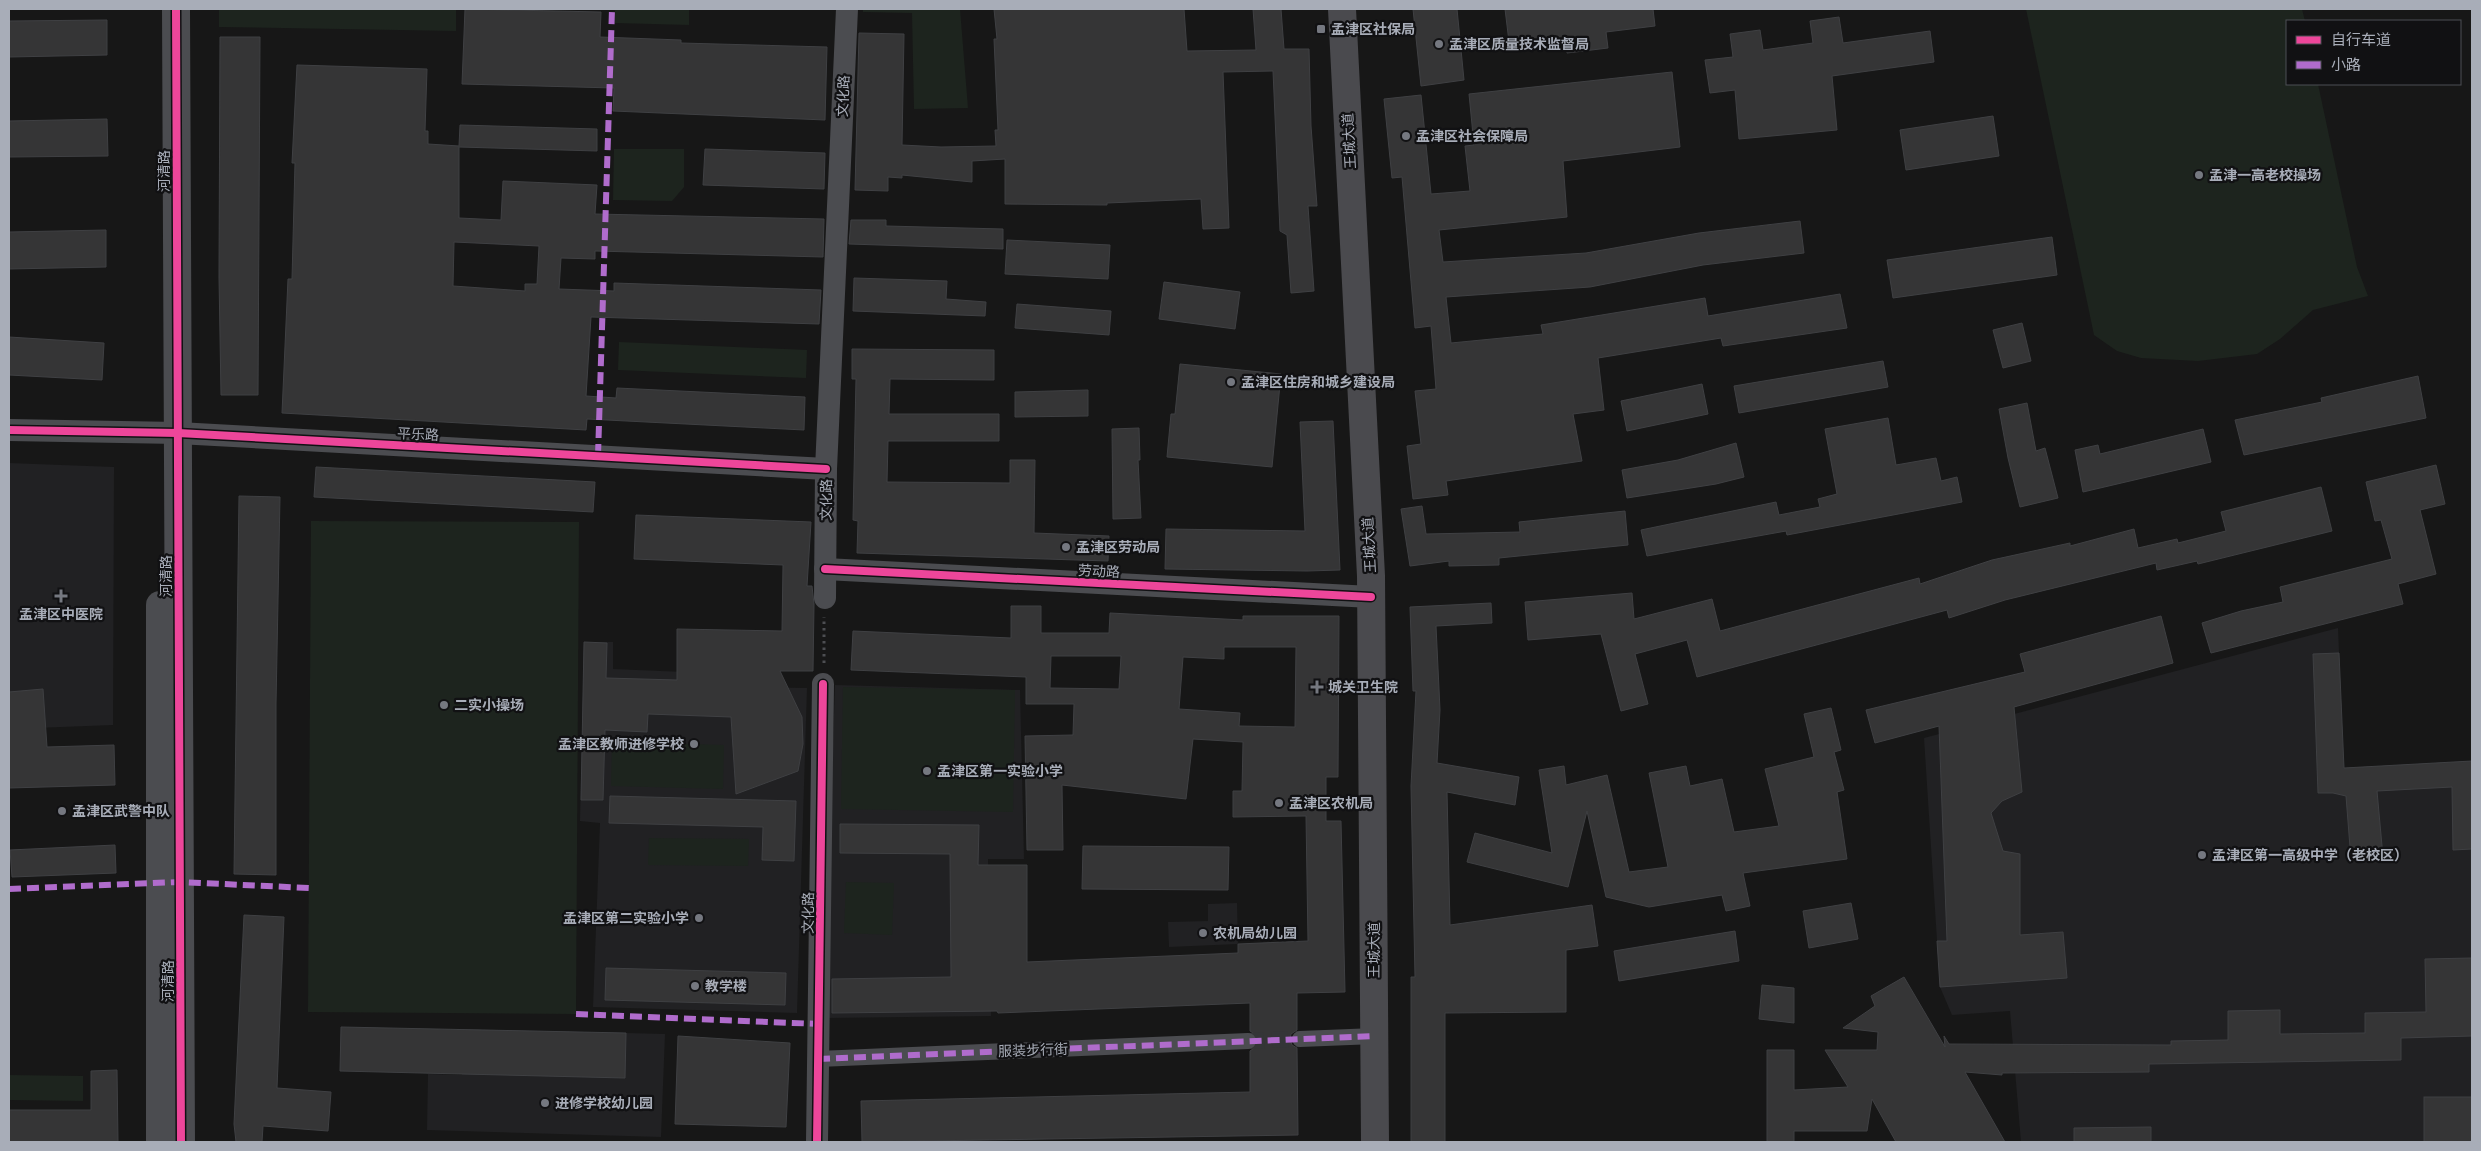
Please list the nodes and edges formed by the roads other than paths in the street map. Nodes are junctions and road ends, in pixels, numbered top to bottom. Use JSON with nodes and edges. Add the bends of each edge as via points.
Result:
{"nodes":[{"id":1,"x":158,"y":9,"type":"edge"},
{"id":2,"x":176,"y":9,"type":"edge"},
{"id":3,"x":847,"y":9,"type":"edge"},
{"id":4,"x":1329,"y":9,"type":"edge"},
{"id":5,"x":1342,"y":9,"type":"edge"},
{"id":6,"x":9,"y":430,"type":"edge"},
{"id":7,"x":169,"y":433,"type":"junction"},
{"id":8,"x":826,"y":469,"type":"junction"},
{"id":9,"x":825,"y":569,"type":"junction"},
{"id":10,"x":825,"y":598,"type":"road end"},
{"id":11,"x":1364,"y":598,"type":"junction"},
{"id":12,"x":824,"y":684,"type":"road end"},
{"id":13,"x":1375,"y":1036,"type":"junction"},
{"id":14,"x":1300,"y":1039,"type":"tunnel mouth"},
{"id":15,"x":1248,"y":1042,"type":"tunnel mouth"},
{"id":16,"x":818,"y":1059,"type":"junction"},
{"id":17,"x":160,"y":1142,"type":"edge"},
{"id":18,"x":181,"y":1142,"type":"edge"},
{"id":19,"x":817,"y":1142,"type":"edge"},
{"id":20,"x":1362,"y":1142,"type":"edge"},
{"id":21,"x":1375,"y":1142,"type":"edge"}],
"edges":[{"from":1,"to":7,"type":"street","name":"河清路"},
{"from":2,"to":7,"type":"street","name":"河清路"},
{"from":3,"to":8,"type":"street","name":"文化路"},
{"from":4,"to":11,"type":"main road","name":"王城大道"},
{"from":5,"to":11,"type":"main road","name":"王城大道"},
{"from":6,"to":7,"type":"street","name":"平乐路"},
{"from":7,"to":8,"type":"street","name":"平乐路"},
{"from":7,"to":17,"type":"street","name":"河清路"},
{"from":7,"to":18,"type":"street","name":"河清路"},
{"from":8,"to":9,"type":"street","name":"文化路"},
{"from":9,"to":10,"type":"street","name":"文化路"},
{"from":9,"to":11,"type":"street","name":"劳动路"},
{"from":11,"to":13,"type":"main road","name":"王城大道"},
{"from":11,"to":20,"type":"main road","name":"王城大道"},
{"from":12,"to":16,"type":"street","name":"文化路"},
{"from":13,"to":14,"type":"street"},
{"from":13,"to":21,"type":"main road","name":"王城大道"},
{"from":15,"to":16,"type":"street","name":"服装步行街"},
{"from":16,"to":19,"type":"street","name":"文化路"}]}
